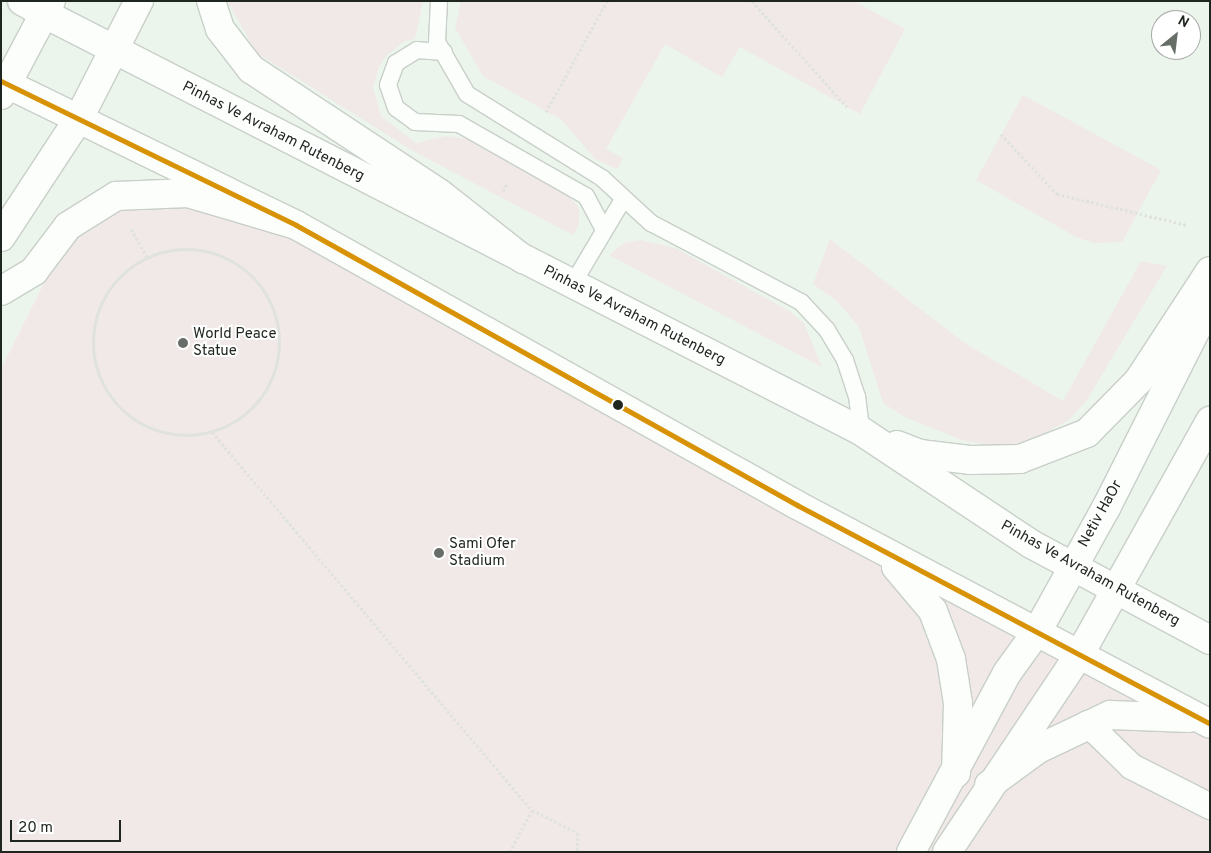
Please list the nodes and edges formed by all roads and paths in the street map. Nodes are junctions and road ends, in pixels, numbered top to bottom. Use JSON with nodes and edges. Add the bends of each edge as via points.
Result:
{"nodes":[{"id":1,"x":140,"y":1,"type":"edge"},
{"id":2,"x":211,"y":1,"type":"edge"},
{"id":3,"x":440,"y":1,"type":"edge"},
{"id":4,"x":607,"y":1,"type":"edge"},
{"id":5,"x":752,"y":1,"type":"edge"},
{"id":6,"x":39,"y":5,"type":"edge"},
{"id":7,"x":115,"y":51,"type":"junction"},
{"id":8,"x":444,"y":52,"type":"junction"},
{"id":9,"x":3,"y":87,"type":"edge"},
{"id":10,"x":848,"y":108,"type":"dead end"},
{"id":11,"x":78,"y":120,"type":"junction"},
{"id":12,"x":1001,"y":134,"type":"dead end"},
{"id":13,"x":533,"y":136,"type":"junction"},
{"id":14,"x":521,"y":159,"type":"junction"},
{"id":15,"x":503,"y":191,"type":"dead end"},
{"id":16,"x":622,"y":201,"type":"junction"},
{"id":17,"x":128,"y":222,"type":"dead end"},
{"id":18,"x":296,"y":225,"type":"junction"},
{"id":19,"x":1186,"y":225,"type":"dead end"},
{"id":20,"x":604,"y":230,"type":"junction"},
{"id":21,"x":1,"y":237,"type":"edge"},
{"id":22,"x":147,"y":257,"type":"junction"},
{"id":23,"x":523,"y":259,"type":"junction"},
{"id":24,"x":1210,"y":271,"type":"edge"},
{"id":25,"x":572,"y":284,"type":"junction"},
{"id":26,"x":1,"y":291,"type":"edge"},
{"id":27,"x":1210,"y":302,"type":"edge"},
{"id":28,"x":1210,"y":421,"type":"edge"},
{"id":29,"x":861,"y":431,"type":"junction"},
{"id":30,"x":212,"y":432,"type":"junction"},
{"id":31,"x":878,"y":548,"type":"junction"},
{"id":32,"x":1071,"y":566,"type":"junction"},
{"id":33,"x":1113,"y":588,"type":"junction"},
{"id":34,"x":1038,"y":630,"type":"junction"},
{"id":35,"x":1210,"y":640,"type":"edge"},
{"id":36,"x":1081,"y":652,"type":"junction"},
{"id":37,"x":1204,"y":721,"type":"edge"},
{"id":38,"x":1087,"y":723,"type":"junction"},
{"id":39,"x":956,"y":774,"type":"junction"},
{"id":40,"x":989,"y":786,"type":"junction"},
{"id":41,"x":1210,"y":806,"type":"edge"},
{"id":42,"x":532,"y":810,"type":"junction"},
{"id":43,"x":510,"y":852,"type":"edge"},
{"id":44,"x":577,"y":852,"type":"edge"},
{"id":45,"x":911,"y":852,"type":"edge"},
{"id":46,"x":947,"y":852,"type":"edge"}],
"edges":[{"from":1,"to":7,"type":"main road"},
{"from":2,"to":23,"type":"main road","via":[[220,29],[251,69],[439,193]]},
{"from":3,"to":8,"type":"lane","via":[[434,29]]},
{"from":4,"to":13,"type":"path"},
{"from":5,"to":10,"type":"path"},
{"from":6,"to":7,"type":"main road","name":"Pinhas Ve Avraham Rutenberg"},
{"from":6,"to":9,"type":"main road"},
{"from":7,"to":11,"type":"main road"},
{"from":7,"to":23,"type":"main road","name":"Pinhas Ve Avraham Rutenberg"},
{"from":8,"to":13,"type":"lane","via":[[467,94]]},
{"from":8,"to":14,"type":"lane","via":[[416,50],[396,63],[388,85],[396,108],[415,122],[459,124]]},
{"from":9,"to":11,"type":"main road"},
{"from":11,"to":18,"type":"main road"},
{"from":11,"to":21,"type":"main road"},
{"from":12,"to":19,"type":"path","via":[[1057,194]]},
{"from":13,"to":16,"type":"lane","via":[[602,178]]},
{"from":14,"to":15,"type":"path"},
{"from":14,"to":20,"type":"lane","via":[[586,196]]},
{"from":16,"to":20,"type":"lane"},
{"from":16,"to":29,"type":"lane","via":[[652,223],[801,302],[828,330],[845,360],[858,396]]},
{"from":17,"to":22,"type":"path"},
{"from":18,"to":26,"type":"main road","via":[[188,193],[116,196],[68,226],[34,271]]},
{"from":18,"to":31,"type":"main road"},
{"from":20,"to":25,"type":"lane"},
{"from":22,"to":30,"type":"path","via":[[120,275],[101,301],[93,333],[95,365],[108,394],[128,416],[164,432],[183,436]]},
{"from":22,"to":30,"type":"path","via":[[178,248],[210,251],[232,262],[263,288],[277,317],[280,346],[275,375],[260,401],[239,420]]},
{"from":23,"to":25,"type":"main road","name":"Pinhas Ve Avraham Rutenberg"},
{"from":24,"to":29,"type":"main road","via":[[1139,380],[1087,433],[1060,446],[1020,459],[970,460],[920,454]]},
{"from":25,"to":29,"type":"main road","name":"Pinhas Ve Avraham Rutenberg"},
{"from":27,"to":32,"type":"main road","name":"Netiv HaOr","via":[[1106,508]]},
{"from":28,"to":33,"type":"main road","via":[[1151,531]]},
{"from":29,"to":32,"type":"main road","name":"Pinhas Ve Avraham Rutenberg"},
{"from":30,"to":42,"type":"path"},
{"from":31,"to":34,"type":"main road"},
{"from":31,"to":39,"type":"main road","via":[[919,589],[933,611],[951,659],[958,703]]},
{"from":32,"to":33,"type":"main road","name":"Pinhas Ve Avraham Rutenberg"},
{"from":32,"to":34,"type":"main road","name":"Netiv HaOr"},
{"from":33,"to":35,"type":"main road","name":"Pinhas Ve Avraham Rutenberg"},
{"from":33,"to":36,"type":"main road"},
{"from":34,"to":36,"type":"main road"},
{"from":34,"to":39,"type":"main road","name":"Netiv HaOr","via":[[1007,673]]},
{"from":36,"to":37,"type":"main road"},
{"from":36,"to":40,"type":"main road"},
{"from":37,"to":38,"type":"main road","via":[[1110,715]]},
{"from":38,"to":40,"type":"main road","via":[[1038,749]]},
{"from":38,"to":41,"type":"street","via":[[1131,766]]},
{"from":39,"to":45,"type":"main road","name":"Netiv HaOr"},
{"from":40,"to":46,"type":"main road"},
{"from":42,"to":43,"type":"path"},
{"from":42,"to":44,"type":"path","via":[[578,833]]}]}
